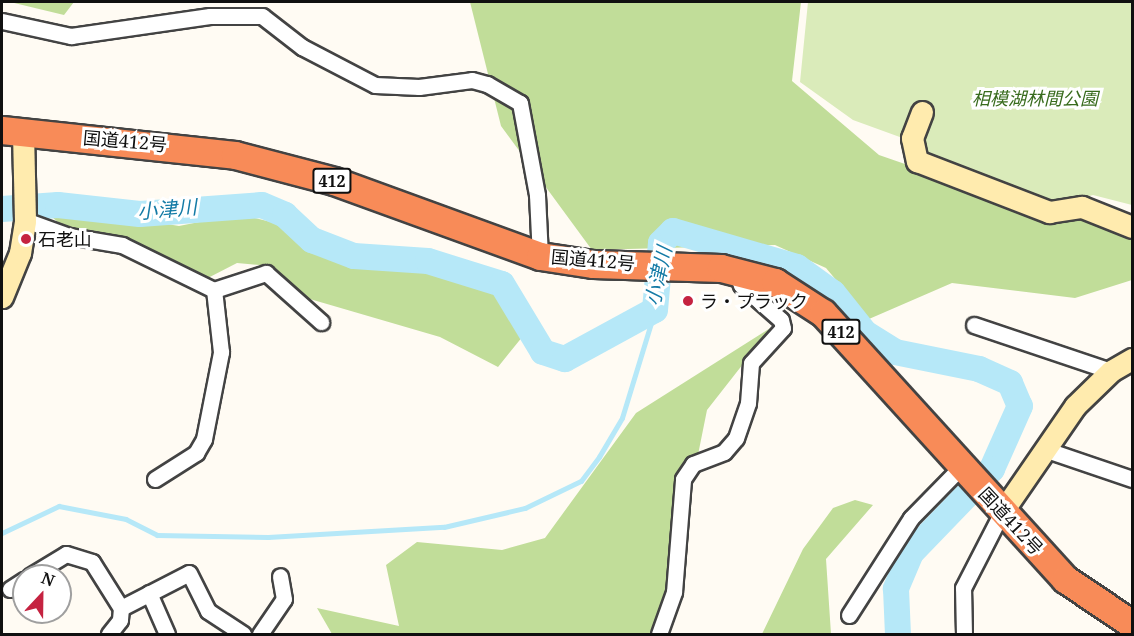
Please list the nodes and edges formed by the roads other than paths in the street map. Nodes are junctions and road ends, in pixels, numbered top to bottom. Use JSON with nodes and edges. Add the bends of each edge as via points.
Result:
{"nodes":[{"id":1,"x":2,"y":21,"type":"edge"},
{"id":2,"x":922,"y":112,"type":"dead end"},
{"id":3,"x":12,"y":131,"type":"edge"},
{"id":4,"x":25,"y":218,"type":"junction"},
{"id":5,"x":1132,"y":227,"type":"edge"},
{"id":6,"x":540,"y":255,"type":"junction"},
{"id":7,"x":735,"y":269,"type":"junction"},
{"id":8,"x":214,"y":290,"type":"junction"},
{"id":9,"x":2,"y":297,"type":"edge"},
{"id":10,"x":321,"y":322,"type":"dead end"},
{"id":11,"x":974,"y":325,"type":"dead end"},
{"id":12,"x":1132,"y":359,"type":"edge"},
{"id":13,"x":1111,"y":371,"type":"junction"},
{"id":14,"x":1044,"y":449,"type":"junction"},
{"id":15,"x":155,"y":479,"type":"dead end"},
{"id":16,"x":1132,"y":479,"type":"edge"},
{"id":17,"x":978,"y":487,"type":"junction"},
{"id":18,"x":50,"y":564,"type":"edge"},
{"id":19,"x":280,"y":576,"type":"dead end"},
{"id":20,"x":149,"y":593,"type":"junction"},
{"id":21,"x":121,"y":608,"type":"junction"},
{"id":22,"x":849,"y":615,"type":"dead end"},
{"id":23,"x":1132,"y":624,"type":"edge"},
{"id":24,"x":109,"y":634,"type":"edge"},
{"id":25,"x":167,"y":634,"type":"edge"},
{"id":26,"x":241,"y":634,"type":"edge"},
{"id":27,"x":263,"y":634,"type":"edge"},
{"id":28,"x":659,"y":634,"type":"edge"},
{"id":29,"x":964,"y":634,"type":"edge"}],
"edges":[{"from":1,"to":6,"type":"street","via":[[71,36],[210,16],[262,16],[302,47],[375,85],[419,87],[472,80],[487,84],[520,103],[537,195]]},
{"from":2,"to":5,"type":"street","via":[[912,138],[917,161],[1049,212],[1082,207]]},
{"from":3,"to":4,"type":"street","via":[[25,176]]},
{"from":3,"to":6,"type":"highway","name":"国道412号","number":"412","via":[[145,141],[284,166]]},
{"from":4,"to":8,"type":"street","via":[[69,236],[123,244]]},
{"from":4,"to":9,"type":"street","via":[[20,253]]},
{"from":6,"to":7,"type":"highway","name":"国道412号","number":"412"},
{"from":7,"to":17,"type":"highway","name":"国道412号","number":"412","via":[[784,287],[823,313]]},
{"from":7,"to":28,"type":"street","via":[[741,285],[781,320],[783,328],[751,363],[748,403],[736,438],[718,455],[693,464],[682,479],[674,592]]},
{"from":8,"to":10,"type":"street","via":[[266,273]]},
{"from":8,"to":15,"type":"street","via":[[221,352],[204,439],[196,453]]},
{"from":11,"to":13,"type":"street"},
{"from":12,"to":13,"type":"street"},
{"from":13,"to":14,"type":"street","via":[[1075,406]]},
{"from":14,"to":16,"type":"street"},
{"from":14,"to":17,"type":"street"},
{"from":17,"to":22,"type":"street","via":[[911,518]]},
{"from":17,"to":23,"type":"highway","name":"国道412号","number":"412","via":[[1065,579]]},
{"from":17,"to":29,"type":"street","via":[[963,588]]},
{"from":18,"to":21,"type":"street","via":[[66,554],[77,553],[92,561]]},
{"from":19,"to":27,"type":"street","via":[[284,599]]},
{"from":20,"to":21,"type":"street"},
{"from":20,"to":25,"type":"street"},
{"from":20,"to":26,"type":"street","via":[[189,573],[208,611]]},
{"from":21,"to":24,"type":"street","via":[[120,620]]}]}
